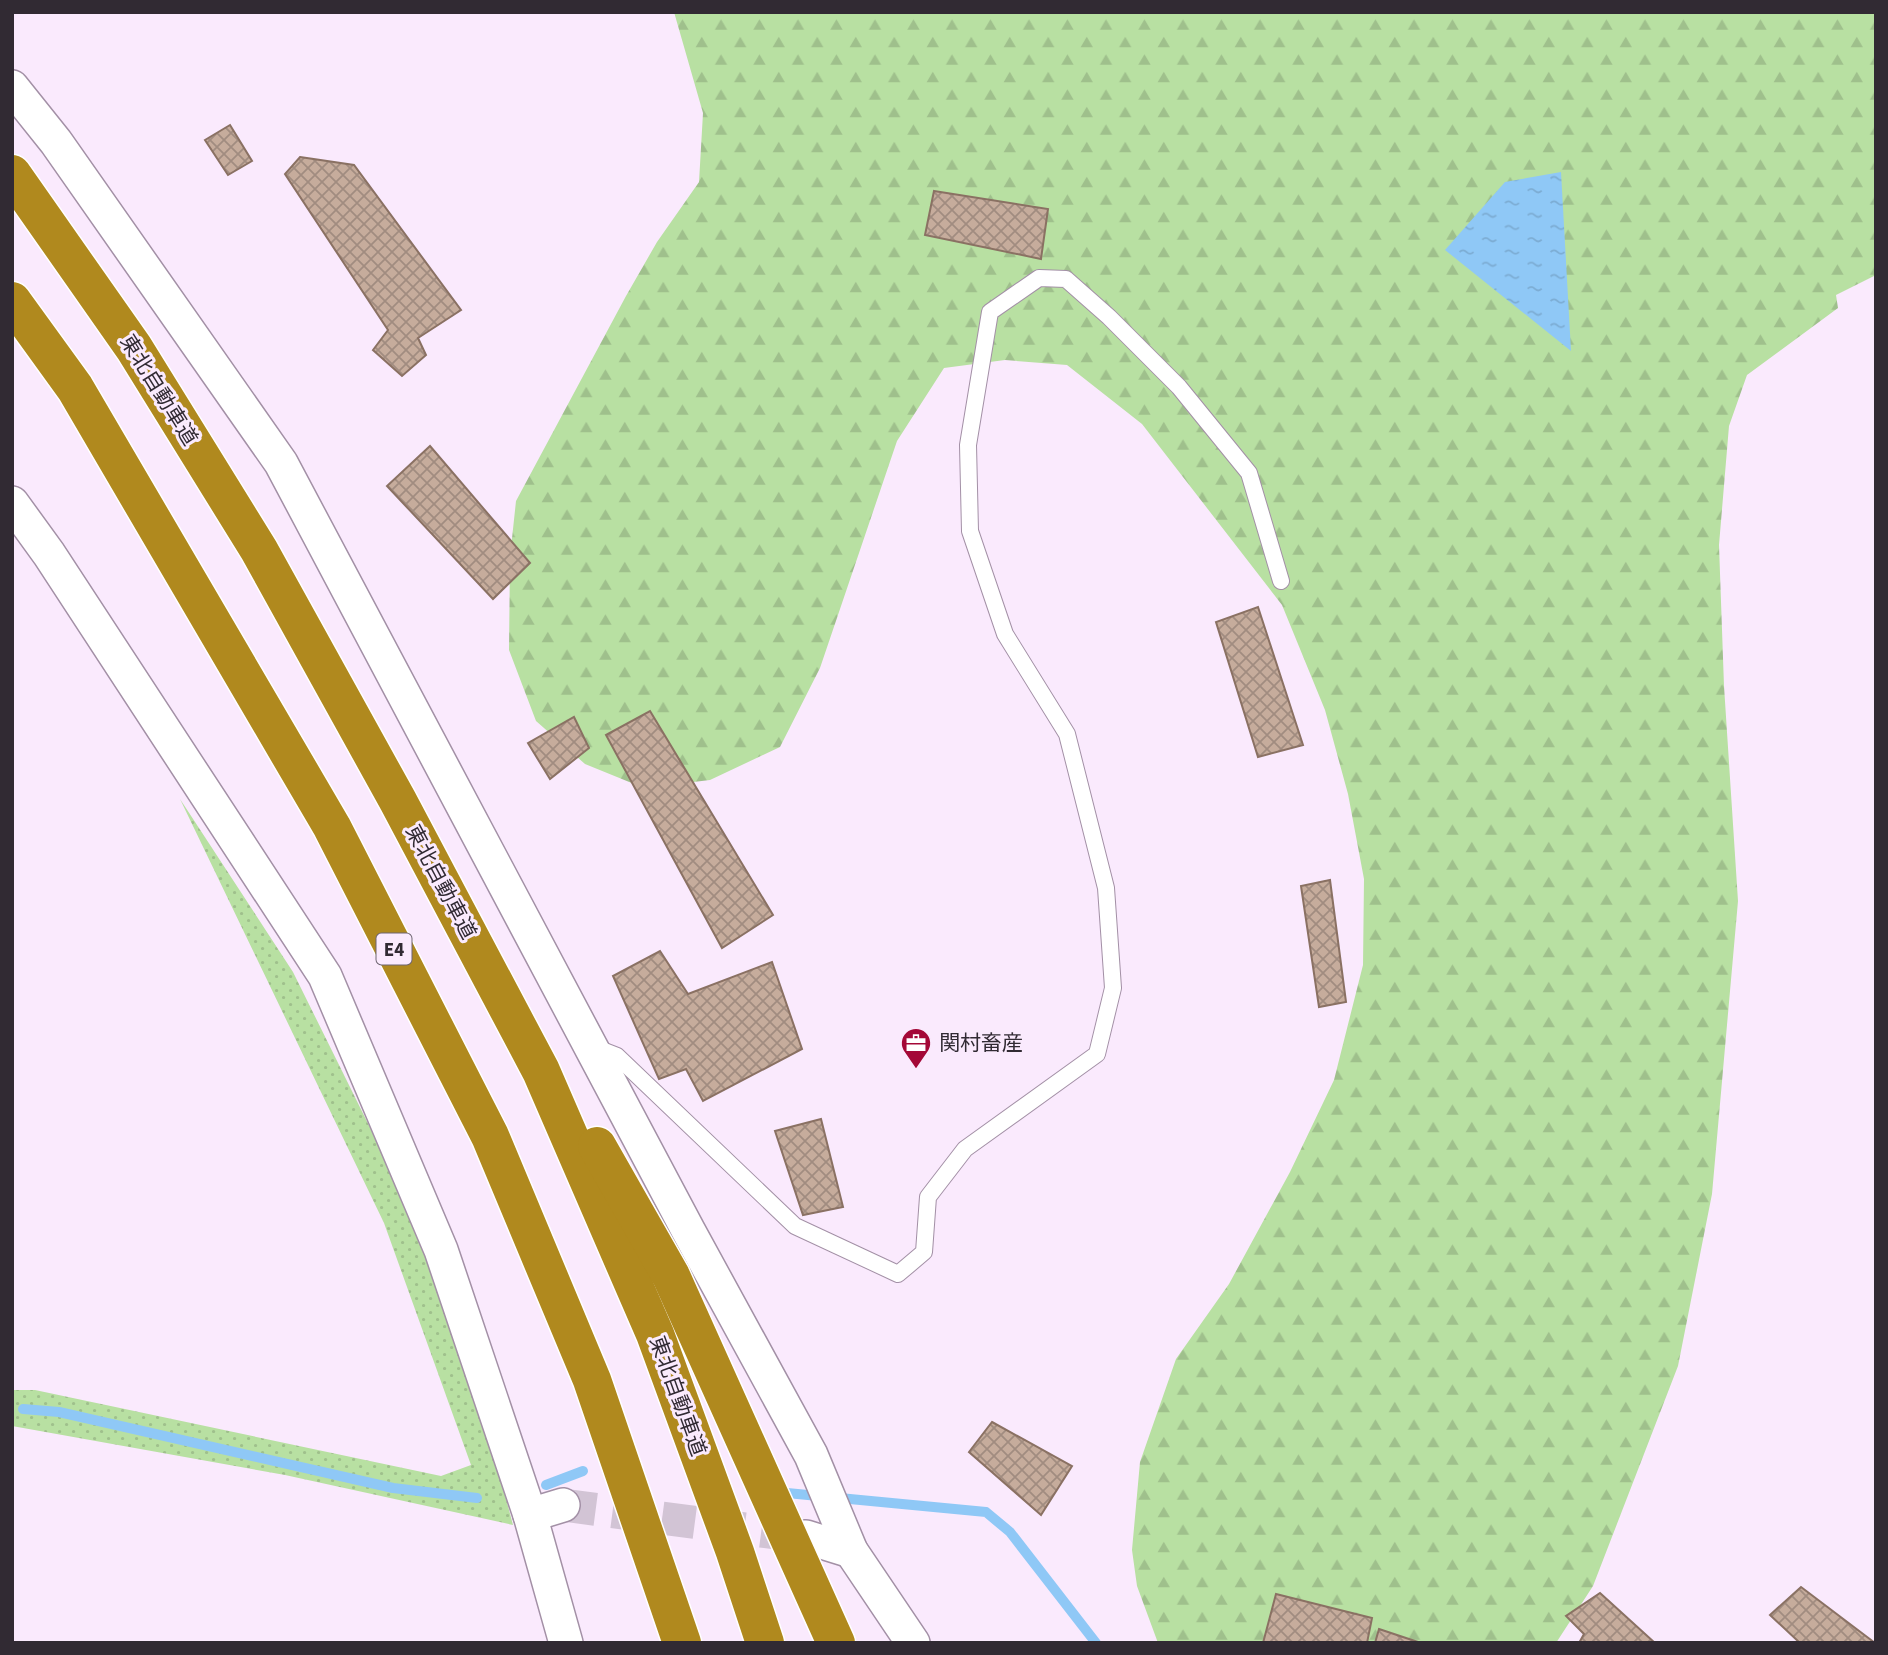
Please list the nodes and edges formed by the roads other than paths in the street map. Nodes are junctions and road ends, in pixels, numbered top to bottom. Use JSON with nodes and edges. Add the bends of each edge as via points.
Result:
{"nodes":[{"id":1,"x":12,"y":87,"type":"edge"},
{"id":2,"x":12,"y":174,"type":"edge"},
{"id":3,"x":12,"y":300,"type":"edge"},
{"id":4,"x":12,"y":503,"type":"edge"},
{"id":5,"x":1280,"y":581,"type":"dead end"},
{"id":6,"x":398,"y":801,"type":"junction"},
{"id":7,"x":592,"y":1046,"type":"junction"},
{"id":8,"x":563,"y":1505,"type":"tunnel mouth"},
{"id":9,"x":530,"y":1515,"type":"junction"},
{"id":10,"x":806,"y":1537,"type":"tunnel mouth"},
{"id":11,"x":850,"y":1551,"type":"junction"},
{"id":12,"x":566,"y":1643,"type":"edge"},
{"id":13,"x":682,"y":1643,"type":"edge"},
{"id":14,"x":765,"y":1643,"type":"edge"},
{"id":15,"x":836,"y":1643,"type":"edge"},
{"id":16,"x":913,"y":1643,"type":"edge"}],
"edges":[{"from":1,"to":7,"type":"street","via":[[57,142],[281,463]]},
{"from":2,"to":6,"type":"highway","name":"東北自動車道","via":[[134,348],[259,550]]},
{"from":3,"to":13,"type":"highway","number":"E4","via":[[75,388],[332,827],[490,1136],[592,1380]]},
{"from":4,"to":9,"type":"street","via":[[325,976],[441,1250]]},
{"from":5,"to":7,"type":"lane","via":[[1249,473],[1179,387],[1109,317],[1066,279],[1039,278],[990,312],[968,445],[970,531],[1005,634],[1067,734],[1106,887],[1113,988],[1097,1054],[965,1149],[928,1197],[924,1252],[898,1274],[795,1226],[617,1056]]},
{"from":6,"to":14,"type":"highway","name":"東北自動車道","via":[[541,1071],[655,1334]]},
{"from":6,"to":15,"type":"highway","via":[[671,1276]]},
{"from":7,"to":11,"type":"street","via":[[811,1455]]},
{"from":8,"to":9,"type":"street"},
{"from":9,"to":12,"type":"street"},
{"from":10,"to":11,"type":"street"},
{"from":11,"to":16,"type":"street"}]}
